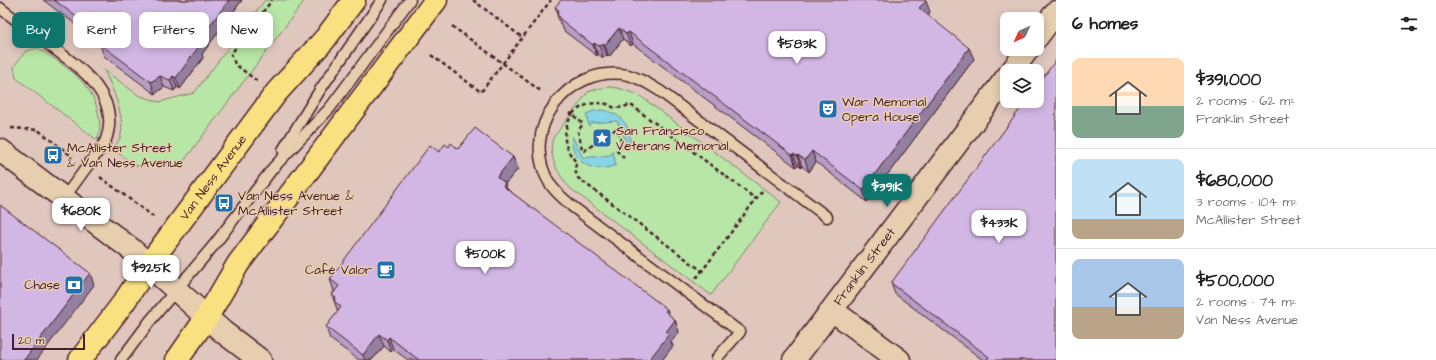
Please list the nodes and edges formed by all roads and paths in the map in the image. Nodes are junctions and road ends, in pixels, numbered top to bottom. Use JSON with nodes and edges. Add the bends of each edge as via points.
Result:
{"nodes":[{"id":1,"x":272,"y":0,"type":"edge"},
{"id":2,"x":354,"y":0,"type":"edge"},
{"id":3,"x":382,"y":0,"type":"edge"},
{"id":4,"x":410,"y":0,"type":"edge"},
{"id":5,"x":436,"y":0,"type":"edge"},
{"id":6,"x":473,"y":0,"type":"edge"},
{"id":7,"x":551,"y":0,"type":"edge"},
{"id":8,"x":0,"y":8,"type":"edge"},
{"id":9,"x":1056,"y":12,"type":"edge"},
{"id":10,"x":452,"y":26,"type":"dead end"},
{"id":11,"x":1044,"y":28,"type":"edge"},
{"id":12,"x":523,"y":38,"type":"junction"},
{"id":13,"x":431,"y":56,"type":"dead end"},
{"id":14,"x":503,"y":64,"type":"junction"},
{"id":15,"x":257,"y":81,"type":"dead end"},
{"id":16,"x":1000,"y":86,"type":"edge"},
{"id":17,"x":555,"y":102,"type":"junction"},
{"id":18,"x":572,"y":114,"type":"junction"},
{"id":19,"x":0,"y":150,"type":"edge"},
{"id":20,"x":624,"y":158,"type":"dead end"},
{"id":21,"x":273,"y":168,"type":"junction"},
{"id":22,"x":765,"y":187,"type":"dead end"},
{"id":23,"x":64,"y":198,"type":"junction"},
{"id":24,"x":756,"y":199,"type":"junction"},
{"id":25,"x":827,"y":217,"type":"dead end"},
{"id":26,"x":149,"y":264,"type":"junction"},
{"id":27,"x":176,"y":289,"type":"junction"},
{"id":28,"x":832,"y":310,"type":"junction"},
{"id":29,"x":206,"y":317,"type":"junction"},
{"id":30,"x":717,"y":358,"type":"dead end"},
{"id":31,"x":80,"y":360,"type":"edge"},
{"id":32,"x":121,"y":360,"type":"edge"},
{"id":33,"x":177,"y":360,"type":"edge"},
{"id":34,"x":260,"y":360,"type":"edge"},
{"id":35,"x":794,"y":360,"type":"edge"},
{"id":36,"x":899,"y":360,"type":"edge"}],
"edges":[{"from":1,"to":15,"type":"path","via":[[231,54],[235,64]]},
{"from":2,"to":26,"type":"highway","name":"Van Ness Avenue","via":[[325,39],[276,93]]},
{"from":3,"to":21,"type":"lane","via":[[320,90]]},
{"from":4,"to":21,"type":"lane","via":[[330,108]]},
{"from":5,"to":29,"type":"highway","via":[[238,264]]},
{"from":6,"to":12,"type":"path"},
{"from":7,"to":12,"type":"path"},
{"from":8,"to":23,"type":"lane","via":[[85,73],[101,92],[107,105],[110,118],[105,142]]},
{"from":9,"to":11,"type":"street"},
{"from":10,"to":14,"type":"path"},
{"from":12,"to":14,"type":"path"},
{"from":13,"to":14,"type":"path","via":[[481,92]]},
{"from":14,"to":17,"type":"path"},
{"from":16,"to":28,"type":"street","name":"Franklin Street"},
{"from":17,"to":18,"type":"path"},
{"from":17,"to":25,"type":"lane","via":[[577,84],[610,73],[628,75],[646,82]]},
{"from":17,"to":30,"type":"lane","via":[[542,131],[540,148],[543,166],[550,183],[560,196],[740,332]]},
{"from":18,"to":20,"type":"path","via":[[583,124],[578,131],[584,151],[616,129],[622,145],[617,151]]},
{"from":18,"to":24,"type":"path","via":[[590,104],[609,104],[615,108],[631,105]]},
{"from":18,"to":24,"type":"path","via":[[564,134],[569,154],[576,162],[578,178],[702,271]]},
{"from":19,"to":23,"type":"street"},
{"from":21,"to":27,"type":"lane","via":[[214,245]]},
{"from":22,"to":24,"type":"path"},
{"from":23,"to":26,"type":"street"},
{"from":26,"to":27,"type":"street"},
{"from":26,"to":31,"type":"highway","name":"Van Ness Avenue"},
{"from":27,"to":29,"type":"street"},
{"from":27,"to":32,"type":"lane"},
{"from":28,"to":35,"type":"street","name":"Franklin Street"},
{"from":28,"to":36,"type":"street"},
{"from":29,"to":33,"type":"highway"},
{"from":29,"to":34,"type":"street"}]}
